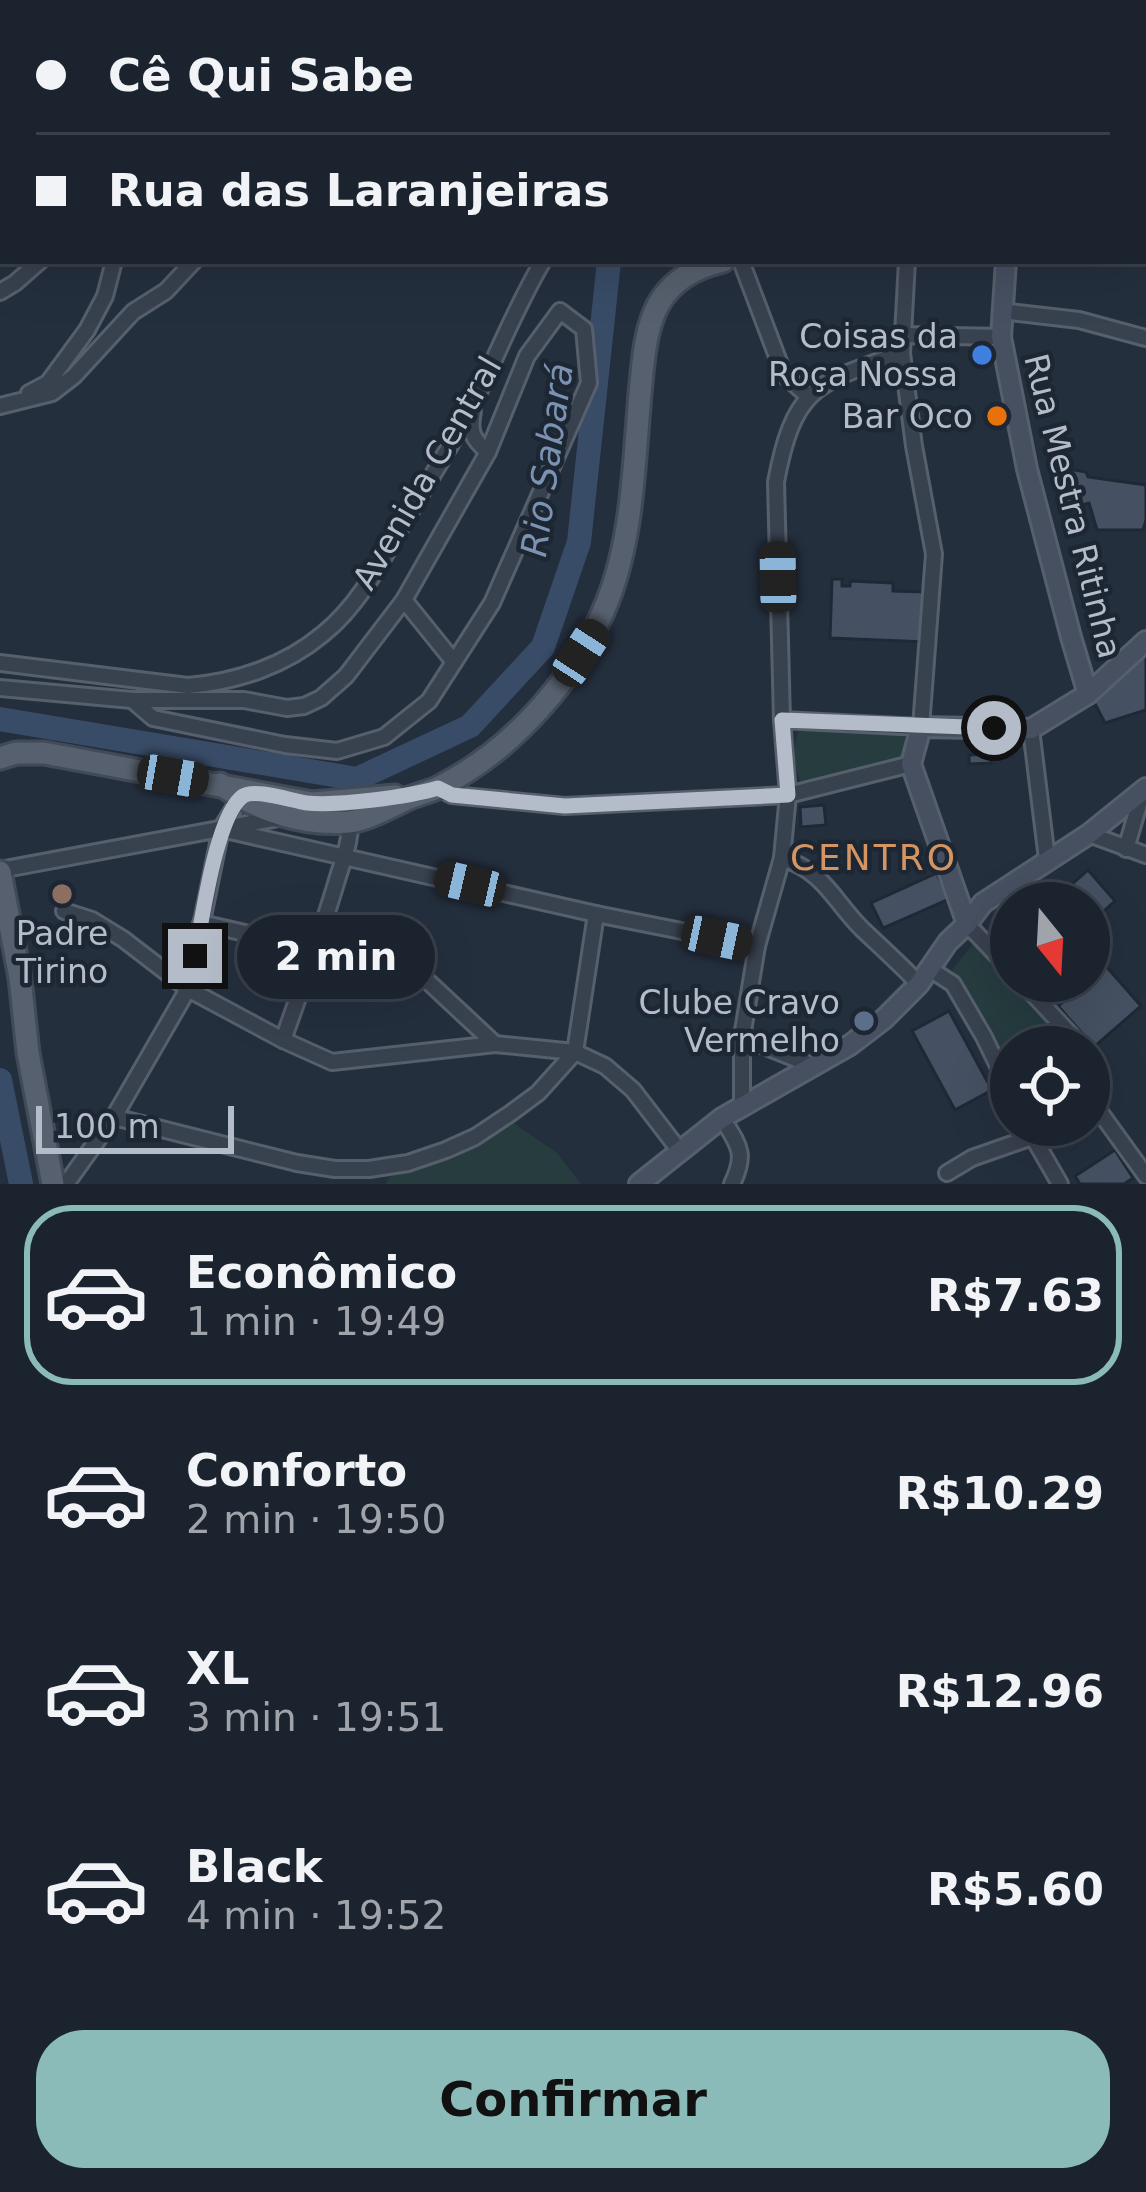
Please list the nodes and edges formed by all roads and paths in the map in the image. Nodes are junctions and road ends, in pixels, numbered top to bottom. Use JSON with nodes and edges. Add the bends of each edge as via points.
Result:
{"nodes":[{"id":1,"x":37,"y":264,"type":"edge"},
{"id":2,"x":113,"y":264,"type":"edge"},
{"id":3,"x":191,"y":264,"type":"edge"},
{"id":4,"x":542,"y":264,"type":"edge"},
{"id":5,"x":709,"y":264,"type":"edge"},
{"id":6,"x":742,"y":264,"type":"edge"},
{"id":7,"x":907,"y":264,"type":"edge"},
{"id":8,"x":1006,"y":264,"type":"edge"},
{"id":9,"x":0,"y":292,"type":"edge"},
{"id":10,"x":1001,"y":311,"type":"junction"},
{"id":11,"x":902,"y":335,"type":"junction"},
{"id":12,"x":1001,"y":337,"type":"junction"},
{"id":13,"x":1146,"y":338,"type":"edge"},
{"id":14,"x":902,"y":353,"type":"junction"},
{"id":15,"x":807,"y":395,"type":"junction"},
{"id":16,"x":476,"y":398,"type":"junction"},
{"id":17,"x":4,"y":404,"type":"edge"},
{"id":18,"x":488,"y":452,"type":"junction"},
{"id":19,"x":404,"y":600,"type":"junction"},
{"id":20,"x":1146,"y":641,"type":"edge"},
{"id":21,"x":454,"y":662,"type":"junction"},
{"id":22,"x":0,"y":663,"type":"edge"},
{"id":23,"x":0,"y":688,"type":"edge"},
{"id":24,"x":1088,"y":694,"type":"junction"},
{"id":25,"x":131,"y":700,"type":"junction"},
{"id":26,"x":782,"y":720,"type":"junction"},
{"id":27,"x":921,"y":727,"type":"junction"},
{"id":28,"x":1030,"y":729,"type":"junction"},
{"id":29,"x":0,"y":758,"type":"edge"},
{"id":30,"x":911,"y":764,"type":"junction"},
{"id":31,"x":438,"y":788,"type":"junction"},
{"id":32,"x":1144,"y":791,"type":"edge"},
{"id":33,"x":245,"y":795,"type":"junction"},
{"id":34,"x":415,"y":795,"type":"junction"},
{"id":35,"x":788,"y":795,"type":"junction"},
{"id":36,"x":336,"y":802,"type":"junction"},
{"id":37,"x":288,"y":816,"type":"junction"},
{"id":38,"x":352,"y":822,"type":"junction"},
{"id":39,"x":221,"y":829,"type":"junction"},
{"id":40,"x":1089,"y":834,"type":"junction"},
{"id":41,"x":1126,"y":849,"type":"junction"},
{"id":42,"x":344,"y":855,"type":"junction"},
{"id":43,"x":1146,"y":855,"type":"edge"},
{"id":44,"x":782,"y":858,"type":"junction"},
{"id":45,"x":1047,"y":859,"type":"junction"},
{"id":46,"x":0,"y":871,"type":"edge"},
{"id":47,"x":64,"y":911,"type":"dead end"},
{"id":48,"x":596,"y":914,"type":"junction"},
{"id":49,"x":202,"y":922,"type":"junction"},
{"id":50,"x":968,"y":924,"type":"junction"},
{"id":51,"x":757,"y":946,"type":"junction"},
{"id":52,"x":316,"y":947,"type":"junction"},
{"id":53,"x":990,"y":948,"type":"edge"},
{"id":54,"x":925,"y":977,"type":"junction"},
{"id":55,"x":188,"y":989,"type":"junction"},
{"id":56,"x":1040,"y":1002,"type":"edge"},
{"id":57,"x":1063,"y":1026,"type":"edge"},
{"id":58,"x":742,"y":1037,"type":"junction"},
{"id":59,"x":283,"y":1040,"type":"junction"},
{"id":60,"x":495,"y":1044,"type":"junction"},
{"id":61,"x":990,"y":1050,"type":"edge"},
{"id":62,"x":575,"y":1052,"type":"junction"},
{"id":63,"x":811,"y":1065,"type":"junction"},
{"id":64,"x":742,"y":1107,"type":"junction"},
{"id":65,"x":114,"y":1118,"type":"junction"},
{"id":66,"x":722,"y":1118,"type":"junction"},
{"id":67,"x":1110,"y":1126,"type":"edge"},
{"id":68,"x":997,"y":1146,"type":"edge"},
{"id":69,"x":1038,"y":1146,"type":"edge"},
{"id":70,"x":680,"y":1150,"type":"junction"},
{"id":71,"x":947,"y":1173,"type":"dead end"},
{"id":72,"x":1146,"y":1176,"type":"edge"},
{"id":73,"x":52,"y":1184,"type":"edge"},
{"id":74,"x":66,"y":1184,"type":"edge"},
{"id":75,"x":639,"y":1184,"type":"edge"},
{"id":76,"x":732,"y":1184,"type":"edge"},
{"id":77,"x":1060,"y":1184,"type":"edge"}],
"edges":[{"from":1,"to":9,"type":"street"},
{"from":2,"to":17,"type":"street","via":[[106,296],[48,383]]},
{"from":3,"to":17,"type":"street","via":[[74,376],[52,392]]},
{"from":4,"to":16,"type":"street","name":"Avenida Central"},
{"from":5,"to":31,"type":"main road","via":[[658,304],[648,334],[628,518],[595,632],[514,734]]},
{"from":6,"to":15,"type":"street","via":[[784,375]]},
{"from":7,"to":11,"type":"street"},
{"from":8,"to":10,"type":"main road","name":"Rua Mestra Ritinha"},
{"from":10,"to":12,"type":"main road","name":"Rua Mestra Ritinha"},
{"from":10,"to":13,"type":"street"},
{"from":11,"to":12,"type":"street"},
{"from":11,"to":14,"type":"street"},
{"from":12,"to":24,"type":"main road","name":"Rua Mestra Ritinha"},
{"from":14,"to":15,"type":"street"},
{"from":14,"to":27,"type":"street","via":[[934,554]]},
{"from":15,"to":26,"type":"street","via":[[776,482]]},
{"from":16,"to":18,"type":"street","via":[[470,428]]},
{"from":16,"to":22,"type":"street","name":"Avenida Central","via":[[373,577],[321,636],[278,663],[225,683],[188,686]]},
{"from":18,"to":19,"type":"street"},
{"from":18,"to":21,"type":"street","via":[[527,356],[560,311],[584,328],[589,383],[492,603]]},
{"from":19,"to":21,"type":"street"},
{"from":19,"to":25,"type":"street","via":[[346,676],[304,706]]},
{"from":20,"to":24,"type":"main road"},
{"from":21,"to":25,"type":"street","via":[[429,701],[384,737],[337,751],[153,718]]},
{"from":23,"to":25,"type":"street"},
{"from":24,"to":28,"type":"main road"},
{"from":26,"to":27,"type":"street"},
{"from":26,"to":35,"type":"street"},
{"from":27,"to":28,"type":"main road"},
{"from":27,"to":30,"type":"main road"},
{"from":28,"to":45,"type":"street"},
{"from":29,"to":33,"type":"main road","via":[[44,753]]},
{"from":30,"to":35,"type":"street"},
{"from":30,"to":50,"type":"main road"},
{"from":31,"to":34,"type":"main road"},
{"from":31,"to":35,"type":"street","via":[[565,806]]},
{"from":32,"to":40,"type":"main road"},
{"from":32,"to":41,"type":"street"},
{"from":33,"to":36,"type":"main road"},
{"from":33,"to":37,"type":"main road"},
{"from":33,"to":39,"type":"street"},
{"from":34,"to":36,"type":"main road"},
{"from":34,"to":38,"type":"main road"},
{"from":35,"to":44,"type":"street"},
{"from":36,"to":38,"type":"street"},
{"from":37,"to":38,"type":"main road"},
{"from":37,"to":39,"type":"street"},
{"from":38,"to":42,"type":"street"},
{"from":39,"to":42,"type":"street"},
{"from":39,"to":46,"type":"street"},
{"from":39,"to":49,"type":"street"},
{"from":40,"to":41,"type":"street"},
{"from":40,"to":45,"type":"main road"},
{"from":41,"to":43,"type":"street"},
{"from":42,"to":48,"type":"street"},
{"from":42,"to":52,"type":"street"},
{"from":44,"to":51,"type":"street"},
{"from":44,"to":54,"type":"street","via":[[830,889],[859,926]]},
{"from":45,"to":50,"type":"main road"},
{"from":46,"to":73,"type":"main road"},
{"from":47,"to":55,"type":"street","via":[[123,939]]},
{"from":48,"to":51,"type":"street"},
{"from":48,"to":62,"type":"street"},
{"from":49,"to":52,"type":"street"},
{"from":49,"to":55,"type":"street"},
{"from":50,"to":53,"type":"street"},
{"from":50,"to":54,"type":"main road"},
{"from":51,"to":58,"type":"street"},
{"from":52,"to":59,"type":"street"},
{"from":52,"to":60,"type":"street","via":[[419,973]]},
{"from":54,"to":61,"type":"street","via":[[953,984]]},
{"from":54,"to":63,"type":"main road","via":[[850,1045]]},
{"from":55,"to":59,"type":"street"},
{"from":55,"to":65,"type":"street"},
{"from":56,"to":57,"type":"street"},
{"from":58,"to":63,"type":"street"},
{"from":58,"to":64,"type":"street"},
{"from":59,"to":60,"type":"street","via":[[332,1062]]},
{"from":60,"to":62,"type":"street"},
{"from":62,"to":65,"type":"street","via":[[538,1093],[475,1137],[369,1168],[297,1163]]},
{"from":62,"to":70,"type":"street","via":[[633,1090]]},
{"from":63,"to":64,"type":"main road"},
{"from":64,"to":66,"type":"main road"},
{"from":65,"to":74,"type":"street"},
{"from":66,"to":70,"type":"main road"},
{"from":66,"to":76,"type":"street","via":[[741,1164]]},
{"from":67,"to":72,"type":"street"},
{"from":68,"to":71,"type":"street"},
{"from":69,"to":77,"type":"street"},
{"from":70,"to":75,"type":"main road"}]}
